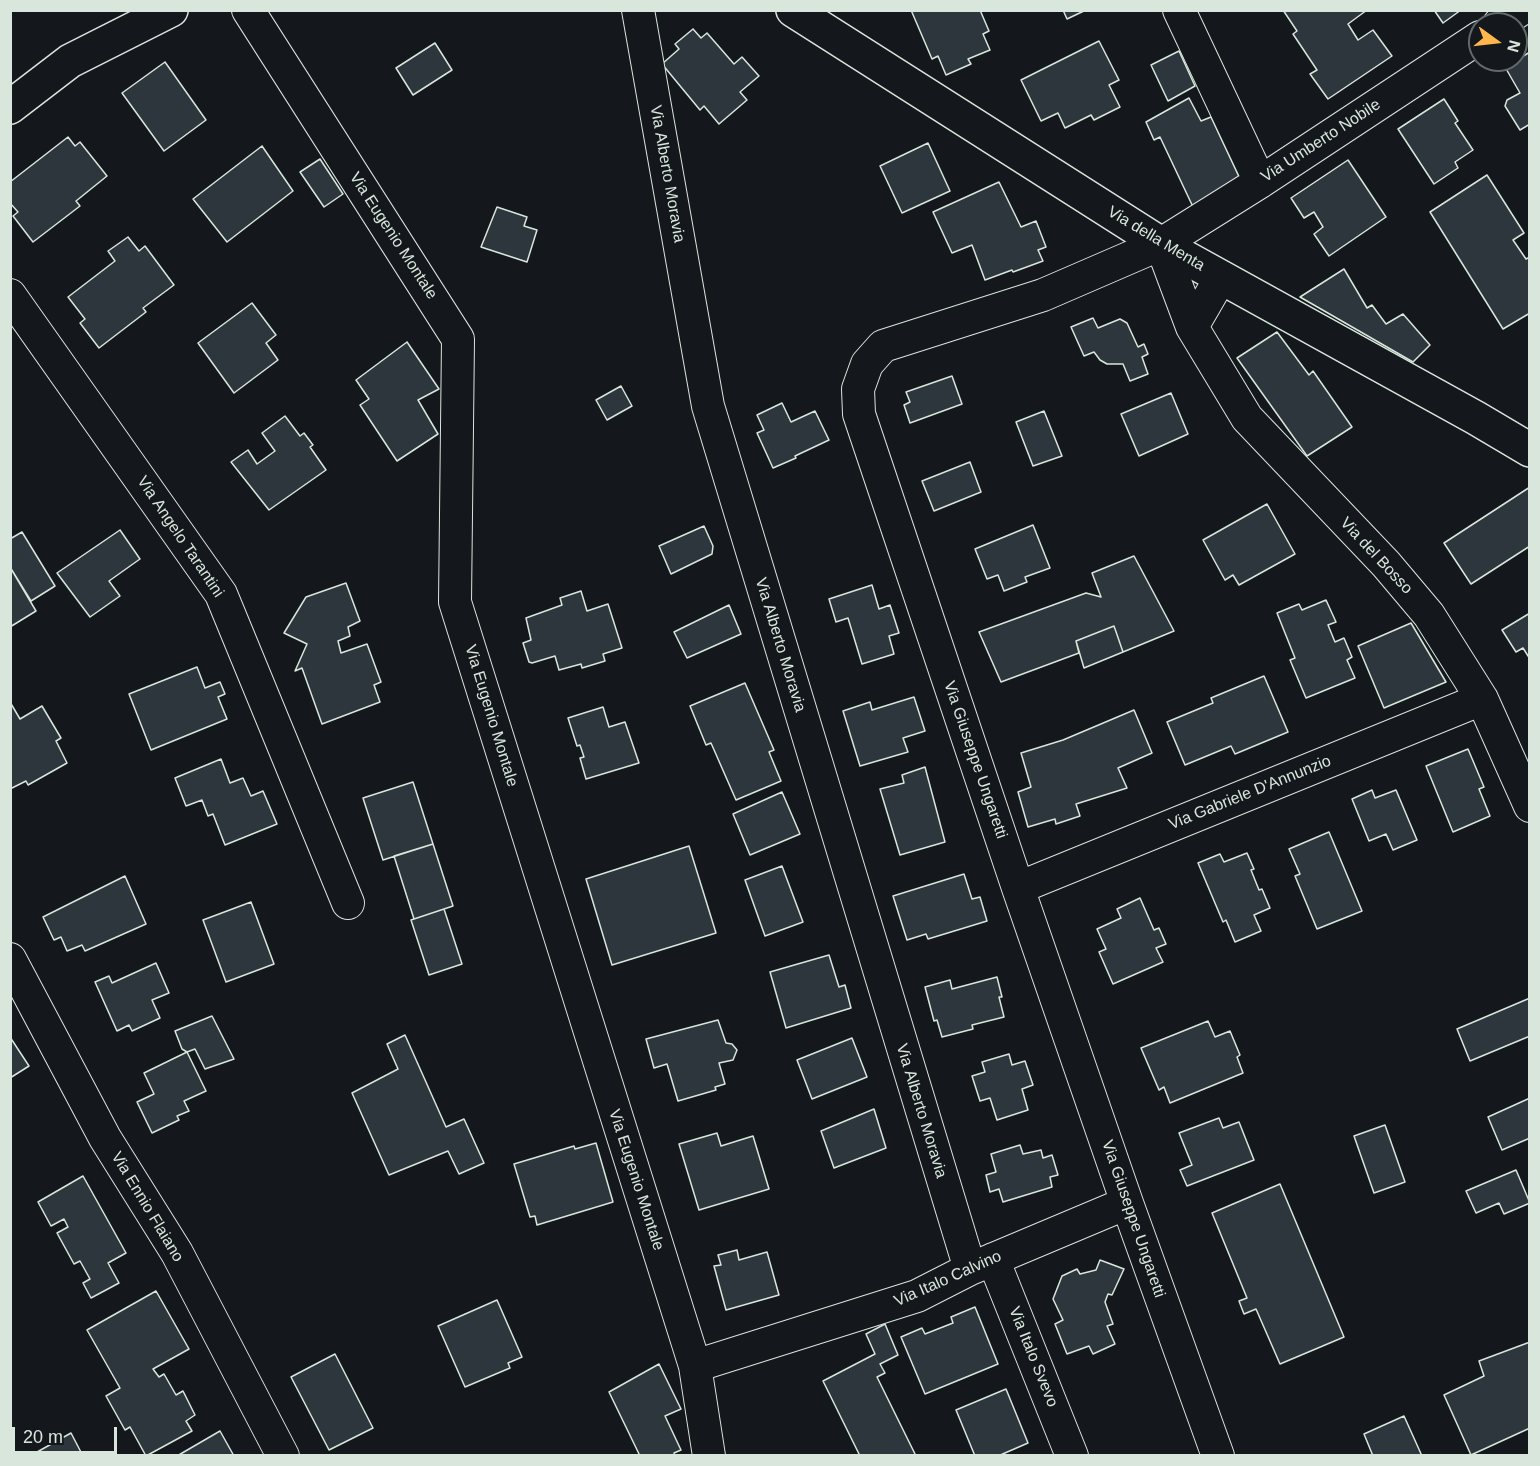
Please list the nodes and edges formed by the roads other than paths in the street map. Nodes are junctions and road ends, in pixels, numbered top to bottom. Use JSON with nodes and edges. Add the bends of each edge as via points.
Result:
{"nodes":[{"id":1,"x":171,"y":10,"type":"edge"},
{"id":2,"x":248,"y":10,"type":"edge"},
{"id":3,"x":638,"y":10,"type":"edge"},
{"id":4,"x":793,"y":10,"type":"edge"},
{"id":5,"x":1179,"y":10,"type":"edge"},
{"id":6,"x":1468,"y":45,"type":"edge"},
{"id":7,"x":10,"y":107,"type":"edge"},
{"id":8,"x":1260,"y":182,"type":"junction"},
{"id":9,"x":1161,"y":244,"type":"junction"},
{"id":10,"x":1221,"y":277,"type":"junction"},
{"id":11,"x":10,"y":295,"type":"edge"},
{"id":12,"x":1192,"y":327,"type":"junction"},
{"id":13,"x":1530,"y":450,"type":"edge"},
{"id":14,"x":1482,"y":699,"type":"junction"},
{"id":15,"x":1530,"y":806,"type":"edge"},
{"id":16,"x":1018,"y":888,"type":"junction"},
{"id":17,"x":348,"y":903,"type":"dead end"},
{"id":18,"x":12,"y":966,"type":"edge"},
{"id":19,"x":1127,"y":1203,"type":"junction"},
{"id":20,"x":981,"y":1264,"type":"junction"},
{"id":21,"x":695,"y":1366,"type":"junction"},
{"id":22,"x":283,"y":1455,"type":"edge"},
{"id":23,"x":709,"y":1455,"type":"edge"},
{"id":24,"x":1072,"y":1455,"type":"edge"},
{"id":25,"x":1218,"y":1455,"type":"edge"}],
"edges":[{"from":1,"to":7,"type":"street","via":[[70,61]]},
{"from":2,"to":21,"type":"street","name":"Via Eugenio Montale","via":[[458,339],[455,602]]},
{"from":3,"to":20,"type":"street","name":"Via Alberto Moravia","via":[[708,406]]},
{"from":4,"to":9,"type":"street","name":"Via della Menta"},
{"from":5,"to":8,"type":"street"},
{"from":6,"to":8,"type":"street","name":"Via Umberto Nobile"},
{"from":8,"to":9,"type":"street","name":"Via Umberto Nobile"},
{"from":9,"to":10,"type":"street","name":"Via della Menta"},
{"from":9,"to":12,"type":"street","name":"Via del Bosso"},
{"from":9,"to":16,"type":"street","name":"Via Giuseppe Ungaretti","via":[[1043,295],[883,346],[867,364],[858,389],[859,414]]},
{"from":10,"to":12,"type":"street"},
{"from":10,"to":13,"type":"street","name":"Via della Menta"},
{"from":11,"to":17,"type":"street","name":"Via Angelo Tarantini","via":[[221,594]]},
{"from":12,"to":14,"type":"street","name":"Via del Bosso","via":[[1247,418],[1386,564],[1429,615]]},
{"from":14,"to":15,"type":"street","name":"Via del Bosso"},
{"from":14,"to":16,"type":"street","name":"Via Gabriele D'Annunzio"},
{"from":16,"to":19,"type":"street","name":"Via Giuseppe Ungaretti"},
{"from":18,"to":22,"type":"street","name":"Via Ennio Flaiano","via":[[105,1138],[177,1253]]},
{"from":19,"to":20,"type":"street","name":"Via Italo Calvino"},
{"from":19,"to":25,"type":"street","name":"Via Giuseppe Ungaretti"},
{"from":20,"to":21,"type":"street","name":"Via Italo Calvino","via":[[917,1296]]},
{"from":20,"to":24,"type":"street","name":"Via Italo Svevo"},
{"from":21,"to":23,"type":"street","name":"Via Eugenio Montale"}]}
